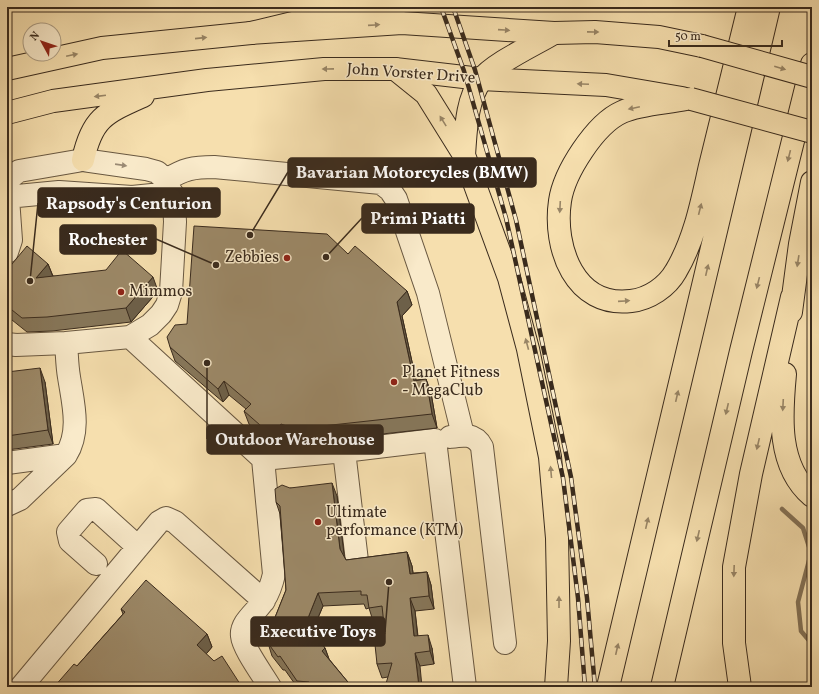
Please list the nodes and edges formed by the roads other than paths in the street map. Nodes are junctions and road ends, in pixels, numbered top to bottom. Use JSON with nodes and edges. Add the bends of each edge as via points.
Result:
{"nodes":[{"id":1,"x":395,"y":7,"type":"edge"},
{"id":2,"x":749,"y":7,"type":"edge"},
{"id":3,"x":769,"y":7,"type":"edge"},
{"id":4,"x":251,"y":33,"type":"junction"},
{"id":5,"x":554,"y":33,"type":"junction"},
{"id":6,"x":812,"y":64,"type":"edge"},
{"id":7,"x":7,"y":69,"type":"edge"},
{"id":8,"x":395,"y":69,"type":"junction"},
{"id":9,"x":812,"y":77,"type":"edge"},
{"id":10,"x":481,"y":79,"type":"junction"},
{"id":11,"x":160,"y":88,"type":"junction"},
{"id":12,"x":688,"y":99,"type":"junction"},
{"id":13,"x":7,"y":113,"type":"edge"},
{"id":14,"x":812,"y":132,"type":"edge"},
{"id":15,"x":464,"y":155,"type":"junction"},
{"id":16,"x":82,"y":160,"type":"junction"},
{"id":17,"x":812,"y":182,"type":"edge"},
{"id":18,"x":169,"y":187,"type":"junction"},
{"id":19,"x":7,"y":198,"type":"edge"},
{"id":20,"x":7,"y":252,"type":"edge"},
{"id":21,"x":792,"y":297,"type":"junction"},
{"id":22,"x":130,"y":337,"type":"junction"},
{"id":23,"x":66,"y":343,"type":"junction"},
{"id":24,"x":7,"y":344,"type":"edge"},
{"id":25,"x":463,"y":435,"type":"junction"},
{"id":26,"x":435,"y":440,"type":"junction"},
{"id":27,"x":344,"y":451,"type":"junction"},
{"id":28,"x":66,"y":455,"type":"junction"},
{"id":29,"x":263,"y":459,"type":"junction"},
{"id":30,"x":7,"y":463,"type":"edge"},
{"id":31,"x":812,"y":496,"type":"edge"},
{"id":32,"x":7,"y":505,"type":"edge"},
{"id":33,"x":138,"y":547,"type":"junction"},
{"id":34,"x":357,"y":561,"type":"edge"},
{"id":35,"x":96,"y":564,"type":"dead end"},
{"id":36,"x":264,"y":601,"type":"junction"},
{"id":37,"x":505,"y":643,"type":"dead end"},
{"id":38,"x":21,"y":687,"type":"edge"},
{"id":39,"x":270,"y":687,"type":"edge"},
{"id":40,"x":465,"y":687,"type":"edge"},
{"id":41,"x":556,"y":687,"type":"edge"},
{"id":42,"x":608,"y":687,"type":"edge"},
{"id":43,"x":662,"y":687,"type":"edge"},
{"id":44,"x":740,"y":687,"type":"edge"}],
"edges":[{"from":1,"to":4,"type":"main road","via":[[322,16]]},
{"from":12,"to":2,"type":"main road","one_way":true,"via":[[628,109],[613,117],[582,152],[563,190],[560,201],[560,236],[569,267],[573,275],[589,291],[608,301],[634,300],[654,294],[670,280],[691,240]]},
{"from":42,"to":3,"type":"main road","one_way":true},
{"from":4,"to":5,"type":"main road","one_way":true,"via":[[402,23]]},
{"from":7,"to":4,"type":"main road","one_way":true,"via":[[102,48]]},
{"from":5,"to":9,"type":"main road","one_way":true,"bridge":true,"via":[[596,32],[659,37],[702,46]]},
{"from":5,"to":10,"type":"main road","via":[[507,60]]},
{"from":6,"to":43,"type":"main road","one_way":true},
{"from":8,"to":10,"type":"main road","name":"John Vorster Drive"},
{"from":8,"to":11,"type":"main road","name":"John Vorster Drive","one_way":true,"via":[[324,69],[208,80]]},
{"from":15,"to":8,"type":"main road","one_way":true,"via":[[426,94]]},
{"from":12,"to":10,"type":"main road","name":"John Vorster Drive","one_way":true,"via":[[606,85]]},
{"from":10,"to":15,"type":"main road","via":[[468,110]]},
{"from":11,"to":13,"type":"main road","name":"John Vorster Drive","one_way":true,"via":[[53,101]]},
{"from":11,"to":16,"type":"main road","via":[[102,118],[89,135]]},
{"from":12,"to":14,"type":"main road","name":"John Vorster Drive","bridge":true},
{"from":41,"to":15,"type":"main road","one_way":true,"via":[[559,641],[558,538],[544,421],[509,278]]},
{"from":16,"to":18,"type":"lane","one_way":true,"via":[[157,172]]},
{"from":16,"to":19,"type":"lane","via":[[19,171],[7,184]]},
{"from":17,"to":21,"type":"main road","one_way":true},
{"from":18,"to":19,"type":"lane","via":[[132,197],[59,192]]},
{"from":18,"to":22,"type":"lane","via":[[175,205],[171,292],[161,314],[150,325]]},
{"from":18,"to":25,"type":"lane","via":[[184,170],[195,167],[380,183],[386,186],[396,199],[428,294]]},
{"from":19,"to":20,"type":"lane","via":[[11,240]]},
{"from":21,"to":31,"type":"main road","one_way":true,"via":[[784,376],[785,453],[799,484]]},
{"from":21,"to":44,"type":"main road","one_way":true,"via":[[751,474],[734,567],[734,643]]},
{"from":22,"to":23,"type":"lane"},
{"from":22,"to":29,"type":"lane"},
{"from":23,"to":24,"type":"lane"},
{"from":23,"to":28,"type":"lane","via":[[75,412],[74,437]]},
{"from":25,"to":26,"type":"lane"},
{"from":25,"to":37,"type":"lane","via":[[473,437],[482,447]]},
{"from":26,"to":27,"type":"lane"},
{"from":26,"to":40,"type":"lane"},
{"from":27,"to":29,"type":"lane"},
{"from":27,"to":34,"type":"lane"},
{"from":28,"to":30,"type":"lane"},
{"from":28,"to":32,"type":"lane","via":[[20,499]]},
{"from":29,"to":36,"type":"lane","via":[[274,574]]},
{"from":33,"to":35,"type":"lane","via":[[96,509],[87,510],[68,532],[68,537],[70,542]]},
{"from":33,"to":36,"type":"lane","via":[[159,522],[169,519]]},
{"from":33,"to":38,"type":"lane"},
{"from":36,"to":39,"type":"lane","via":[[246,624],[242,636]]}]}
